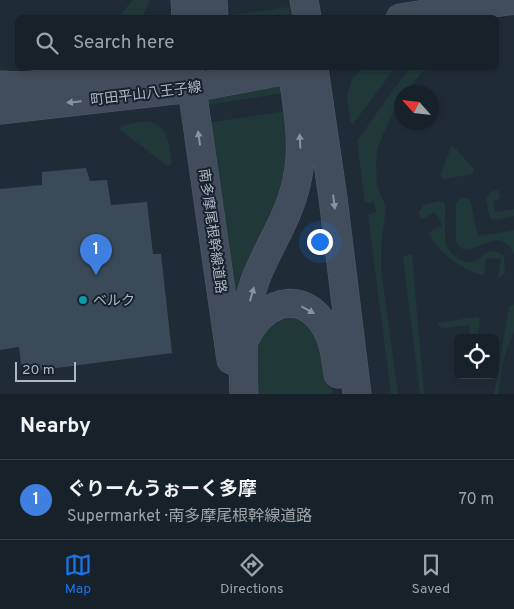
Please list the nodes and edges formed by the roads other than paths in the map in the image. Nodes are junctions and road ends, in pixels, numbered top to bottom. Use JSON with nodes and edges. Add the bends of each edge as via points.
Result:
{"nodes":[{"id":1,"x":185,"y":0,"type":"edge"},
{"id":2,"x":212,"y":0,"type":"edge"},
{"id":3,"x":304,"y":0,"type":"edge"},
{"id":4,"x":514,"y":2,"type":"edge"},
{"id":5,"x":186,"y":15,"type":"edge"},
{"id":6,"x":214,"y":15,"type":"edge"},
{"id":7,"x":306,"y":15,"type":"edge"},
{"id":8,"x":421,"y":15,"type":"edge"},
{"id":9,"x":457,"y":15,"type":"edge"},
{"id":10,"x":477,"y":15,"type":"edge"},
{"id":11,"x":15,"y":68,"type":"edge"},
{"id":12,"x":0,"y":70,"type":"edge"},
{"id":13,"x":209,"y":70,"type":"edge"},
{"id":14,"x":261,"y":70,"type":"edge"},
{"id":15,"x":299,"y":70,"type":"edge"},
{"id":16,"x":300,"y":70,"type":"edge"},
{"id":17,"x":186,"y":74,"type":"edge"},
{"id":18,"x":0,"y":85,"type":"edge"},
{"id":19,"x":0,"y":110,"type":"edge"},
{"id":20,"x":244,"y":342,"type":"junction"},
{"id":21,"x":236,"y":394,"type":"edge"},
{"id":22,"x":244,"y":394,"type":"edge"},
{"id":23,"x":341,"y":394,"type":"edge"},
{"id":24,"x":357,"y":394,"type":"edge"}],
"edges":[{"from":1,"to":5,"type":"main road"},
{"from":2,"to":6,"type":"main road"},
{"from":3,"to":7,"type":"main road"},
{"from":4,"to":8,"type":"main road"},
{"from":4,"to":9,"type":"main road"},
{"from":4,"to":10,"type":"main road"},
{"from":11,"to":12,"type":"main road"},
{"from":13,"to":17,"type":"main road","via":[[202,79]]},
{"from":14,"to":17,"type":"main road","name":"町田平山八王子線"},
{"from":20,"to":15,"type":"main road","one_way":true,"via":[[248,305],[256,280],[286,216],[298,180],[301,147],[297,99]]},
{"from":16,"to":24,"type":"main road","one_way":true,"via":[[331,179]]},
{"from":17,"to":18,"type":"main road"},
{"from":17,"to":19,"type":"main road","name":"町田平山八王子線","one_way":true},
{"from":21,"to":17,"type":"main road","name":"南多摩尾根幹線道路","one_way":true},
{"from":20,"to":22,"type":"main road"},
{"from":20,"to":23,"type":"main road","one_way":true,"via":[[258,318],[274,306],[285,303],[306,307],[316,314],[331,337]]}]}
